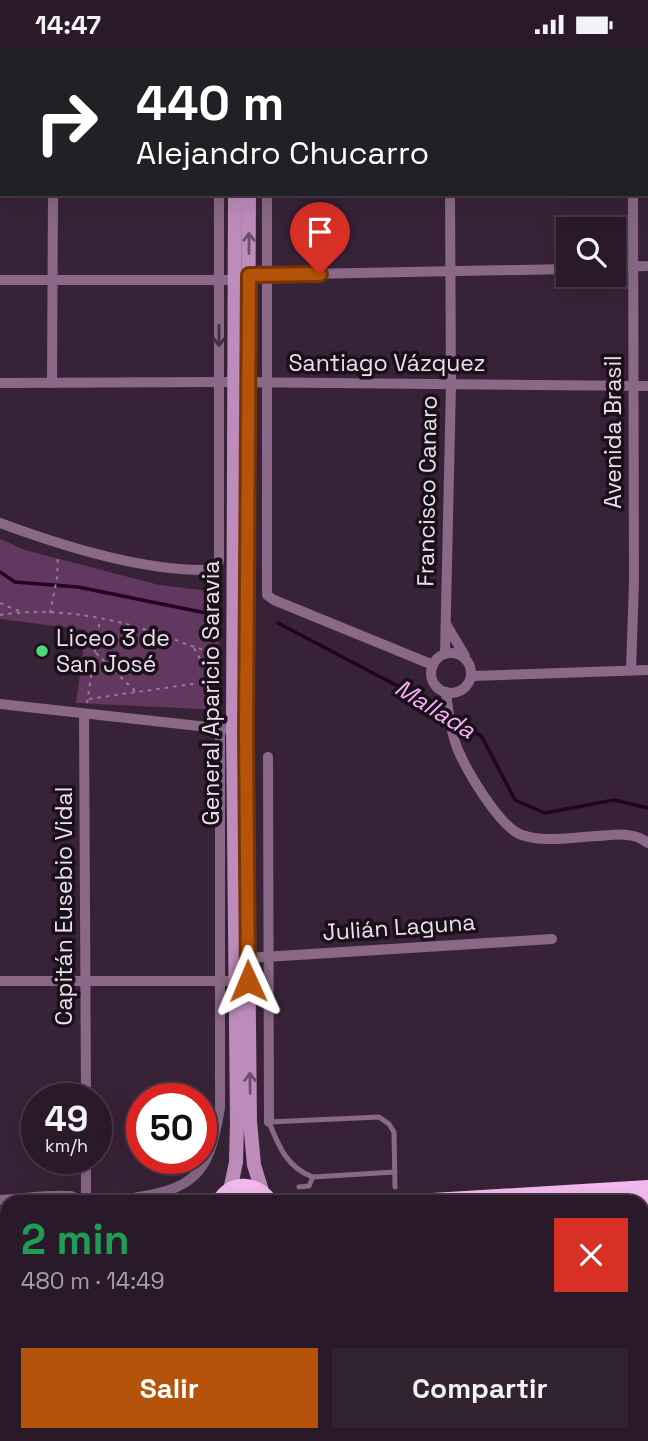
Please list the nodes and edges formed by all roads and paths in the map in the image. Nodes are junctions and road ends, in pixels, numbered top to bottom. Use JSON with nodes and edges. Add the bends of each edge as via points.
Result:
{"nodes":[{"id":1,"x":53,"y":196,"type":"edge"},
{"id":2,"x":219,"y":196,"type":"edge"},
{"id":3,"x":235,"y":196,"type":"edge"},
{"id":4,"x":249,"y":196,"type":"edge"},
{"id":5,"x":267,"y":196,"type":"edge"},
{"id":6,"x":450,"y":196,"type":"edge"},
{"id":7,"x":632,"y":196,"type":"edge"},
{"id":8,"x":648,"y":266,"type":"edge"},
{"id":9,"x":626,"y":267,"type":"edge"},
{"id":10,"x":633,"y":267,"type":"junction"},
{"id":11,"x":556,"y":268,"type":"edge"},
{"id":12,"x":450,"y":271,"type":"junction"},
{"id":13,"x":249,"y":275,"type":"junction"},
{"id":14,"x":267,"y":275,"type":"junction"},
{"id":15,"x":53,"y":279,"type":"junction"},
{"id":16,"x":0,"y":280,"type":"edge"},
{"id":17,"x":219,"y":280,"type":"junction"},
{"id":18,"x":234,"y":280,"type":"junction"},
{"id":19,"x":219,"y":382,"type":"junction"},
{"id":20,"x":242,"y":382,"type":"junction"},
{"id":21,"x":0,"y":383,"type":"edge"},
{"id":22,"x":52,"y":383,"type":"junction"},
{"id":23,"x":267,"y":383,"type":"junction"},
{"id":24,"x":451,"y":384,"type":"junction"},
{"id":25,"x":634,"y":386,"type":"junction"},
{"id":26,"x":648,"y":386,"type":"edge"},
{"id":27,"x":0,"y":523,"type":"edge"},
{"id":28,"x":58,"y":542,"type":"junction"},
{"id":29,"x":0,"y":603,"type":"edge"},
{"id":30,"x":22,"y":613,"type":"junction"},
{"id":31,"x":50,"y":613,"type":"junction"},
{"id":32,"x":0,"y":615,"type":"edge"},
{"id":33,"x":100,"y":619,"type":"junction"},
{"id":34,"x":445,"y":621,"type":"junction"},
{"id":35,"x":193,"y":647,"type":"junction"},
{"id":36,"x":96,"y":652,"type":"junction"},
{"id":37,"x":445,"y":653,"type":"junction"},
{"id":38,"x":467,"y":659,"type":"junction"},
{"id":39,"x":433,"y":665,"type":"junction"},
{"id":40,"x":226,"y":666,"type":"dead end"},
{"id":41,"x":631,"y":670,"type":"junction"},
{"id":42,"x":648,"y":670,"type":"edge"},
{"id":43,"x":471,"y":676,"type":"junction"},
{"id":44,"x":496,"y":676,"type":"junction"},
{"id":45,"x":225,"y":678,"type":"dead end"},
{"id":46,"x":213,"y":682,"type":"junction"},
{"id":47,"x":136,"y":692,"type":"junction"},
{"id":48,"x":450,"y":696,"type":"junction"},
{"id":49,"x":89,"y":699,"type":"junction"},
{"id":50,"x":0,"y":704,"type":"edge"},
{"id":51,"x":84,"y":713,"type":"junction"},
{"id":52,"x":233,"y":730,"type":"junction"},
{"id":53,"x":268,"y":757,"type":"dead end"},
{"id":54,"x":648,"y":843,"type":"edge"},
{"id":55,"x":552,"y":939,"type":"dead end"},
{"id":56,"x":268,"y":957,"type":"junction"},
{"id":57,"x":248,"y":958,"type":"junction"},
{"id":58,"x":0,"y":981,"type":"edge"},
{"id":59,"x":234,"y":981,"type":"junction"},
{"id":60,"x":86,"y":982,"type":"junction"},
{"id":61,"x":86,"y":1083,"type":"edge"},
{"id":62,"x":269,"y":1122,"type":"junction"},
{"id":63,"x":395,"y":1172,"type":"junction"},
{"id":64,"x":86,"y":1174,"type":"edge"},
{"id":65,"x":313,"y":1177,"type":"junction"},
{"id":66,"x":299,"y":1187,"type":"dead end"},
{"id":67,"x":395,"y":1187,"type":"dead end"},
{"id":68,"x":86,"y":1195,"type":"edge"},
{"id":69,"x":152,"y":1195,"type":"edge"},
{"id":70,"x":224,"y":1195,"type":"edge"},
{"id":71,"x":228,"y":1195,"type":"edge"},
{"id":72,"x":262,"y":1195,"type":"edge"},
{"id":73,"x":266,"y":1195,"type":"edge"}],
"edges":[{"from":1,"to":15,"type":"street"},
{"from":2,"to":17,"type":"street","name":"General Aparicio Saravia"},
{"from":3,"to":18,"type":"main road","name":"General Aparicio Saravia"},
{"from":13,"to":4,"type":"main road","name":"General Aparicio Saravia","one_way":true},
{"from":5,"to":14,"type":"street"},
{"from":6,"to":12,"type":"street","name":"Francisco Canaro"},
{"from":7,"to":10,"type":"street","name":"Avenida Brasil"},
{"from":8,"to":10,"type":"street"},
{"from":9,"to":10,"type":"street"},
{"from":10,"to":25,"type":"street","name":"Avenida Brasil"},
{"from":11,"to":12,"type":"street"},
{"from":12,"to":14,"type":"street"},
{"from":12,"to":24,"type":"street","name":"Francisco Canaro"},
{"from":13,"to":14,"type":"street"},
{"from":13,"to":20,"type":"main road","name":"General Aparicio Saravia"},
{"from":14,"to":23,"type":"street"},
{"from":15,"to":16,"type":"street"},
{"from":15,"to":17,"type":"street"},
{"from":15,"to":22,"type":"street"},
{"from":17,"to":18,"type":"street"},
{"from":17,"to":19,"type":"street","name":"General Aparicio Saravia","one_way":true},
{"from":18,"to":20,"type":"main road","name":"General Aparicio Saravia"},
{"from":19,"to":20,"type":"street","name":"Santiago Vázquez"},
{"from":19,"to":22,"type":"street","name":"Santiago Vázquez"},
{"from":19,"to":28,"type":"street","name":"General Aparicio Saravia","via":[[219,561],[212,568],[168,570]]},
{"from":20,"to":23,"type":"street","name":"Santiago Vázquez"},
{"from":20,"to":52,"type":"main road","name":"General Aparicio Saravia"},
{"from":21,"to":22,"type":"street","name":"Santiago Vázquez"},
{"from":23,"to":24,"type":"street","name":"Santiago Vázquez"},
{"from":23,"to":39,"type":"street","via":[[267,594]]},
{"from":24,"to":25,"type":"street","name":"Santiago Vázquez"},
{"from":24,"to":34,"type":"street","name":"Francisco Canaro"},
{"from":25,"to":26,"type":"street","name":"Santiago Vázquez"},
{"from":25,"to":41,"type":"street","name":"Avenida Brasil"},
{"from":27,"to":28,"type":"street"},
{"from":28,"to":31,"type":"path"},
{"from":29,"to":30,"type":"path"},
{"from":30,"to":31,"type":"path"},
{"from":30,"to":32,"type":"path"},
{"from":31,"to":33,"type":"path"},
{"from":33,"to":35,"type":"path"},
{"from":33,"to":36,"type":"path"},
{"from":34,"to":37,"type":"street","name":"Francisco Canaro"},
{"from":34,"to":38,"type":"street"},
{"from":35,"to":40,"type":"path","via":[[219,657]]},
{"from":35,"to":46,"type":"path"},
{"from":36,"to":47,"type":"path"},
{"from":36,"to":49,"type":"path"},
{"from":37,"to":38,"type":"street"},
{"from":37,"to":39,"type":"street"},
{"from":38,"to":43,"type":"street"},
{"from":38,"to":44,"type":"street"},
{"from":39,"to":48,"type":"street","via":[[433,681]]},
{"from":41,"to":42,"type":"street"},
{"from":41,"to":44,"type":"street"},
{"from":43,"to":44,"type":"street"},
{"from":43,"to":48,"type":"street","via":[[467,686]]},
{"from":45,"to":46,"type":"path"},
{"from":46,"to":47,"type":"path"},
{"from":46,"to":52,"type":"path"},
{"from":47,"to":49,"type":"path"},
{"from":48,"to":54,"type":"street","via":[[458,749],[506,826],[521,835],[549,839],[627,834]]},
{"from":49,"to":51,"type":"path"},
{"from":50,"to":51,"type":"street"},
{"from":51,"to":52,"type":"street"},
{"from":51,"to":60,"type":"street","name":"Capitán Eusebio Vidal"},
{"from":52,"to":57,"type":"main road","name":"General Aparicio Saravia"},
{"from":52,"to":59,"type":"main road","name":"General Aparicio Saravia"},
{"from":53,"to":56,"type":"street"},
{"from":55,"to":56,"type":"street","name":"Julián Laguna"},
{"from":56,"to":57,"type":"street","name":"Julián Laguna"},
{"from":56,"to":62,"type":"street"},
{"from":57,"to":59,"type":"main road","name":"General Aparicio Saravia"},
{"from":58,"to":60,"type":"street"},
{"from":59,"to":60,"type":"street"},
{"from":59,"to":69,"type":"street","name":"General Aparicio Saravia","via":[[220,1108],[211,1146],[192,1180]]},
{"from":59,"to":70,"type":"main road","name":"General Aparicio Saravia","via":[[236,1162]]},
{"from":73,"to":59,"type":"main road","name":"General Aparicio Saravia","one_way":true,"via":[[254,1165]]},
{"from":60,"to":61,"type":"street","name":"Capitán Eusebio Vidal"},
{"from":62,"to":63,"type":"lane","via":[[379,1117],[394,1132]]},
{"from":62,"to":65,"type":"lane","via":[[289,1163]]},
{"from":63,"to":65,"type":"lane"},
{"from":63,"to":67,"type":"lane"},
{"from":64,"to":68,"type":"street"},
{"from":65,"to":66,"type":"lane","via":[[309,1187]]},
{"from":71,"to":72,"type":"highway","via":[[241,1187]]}]}
